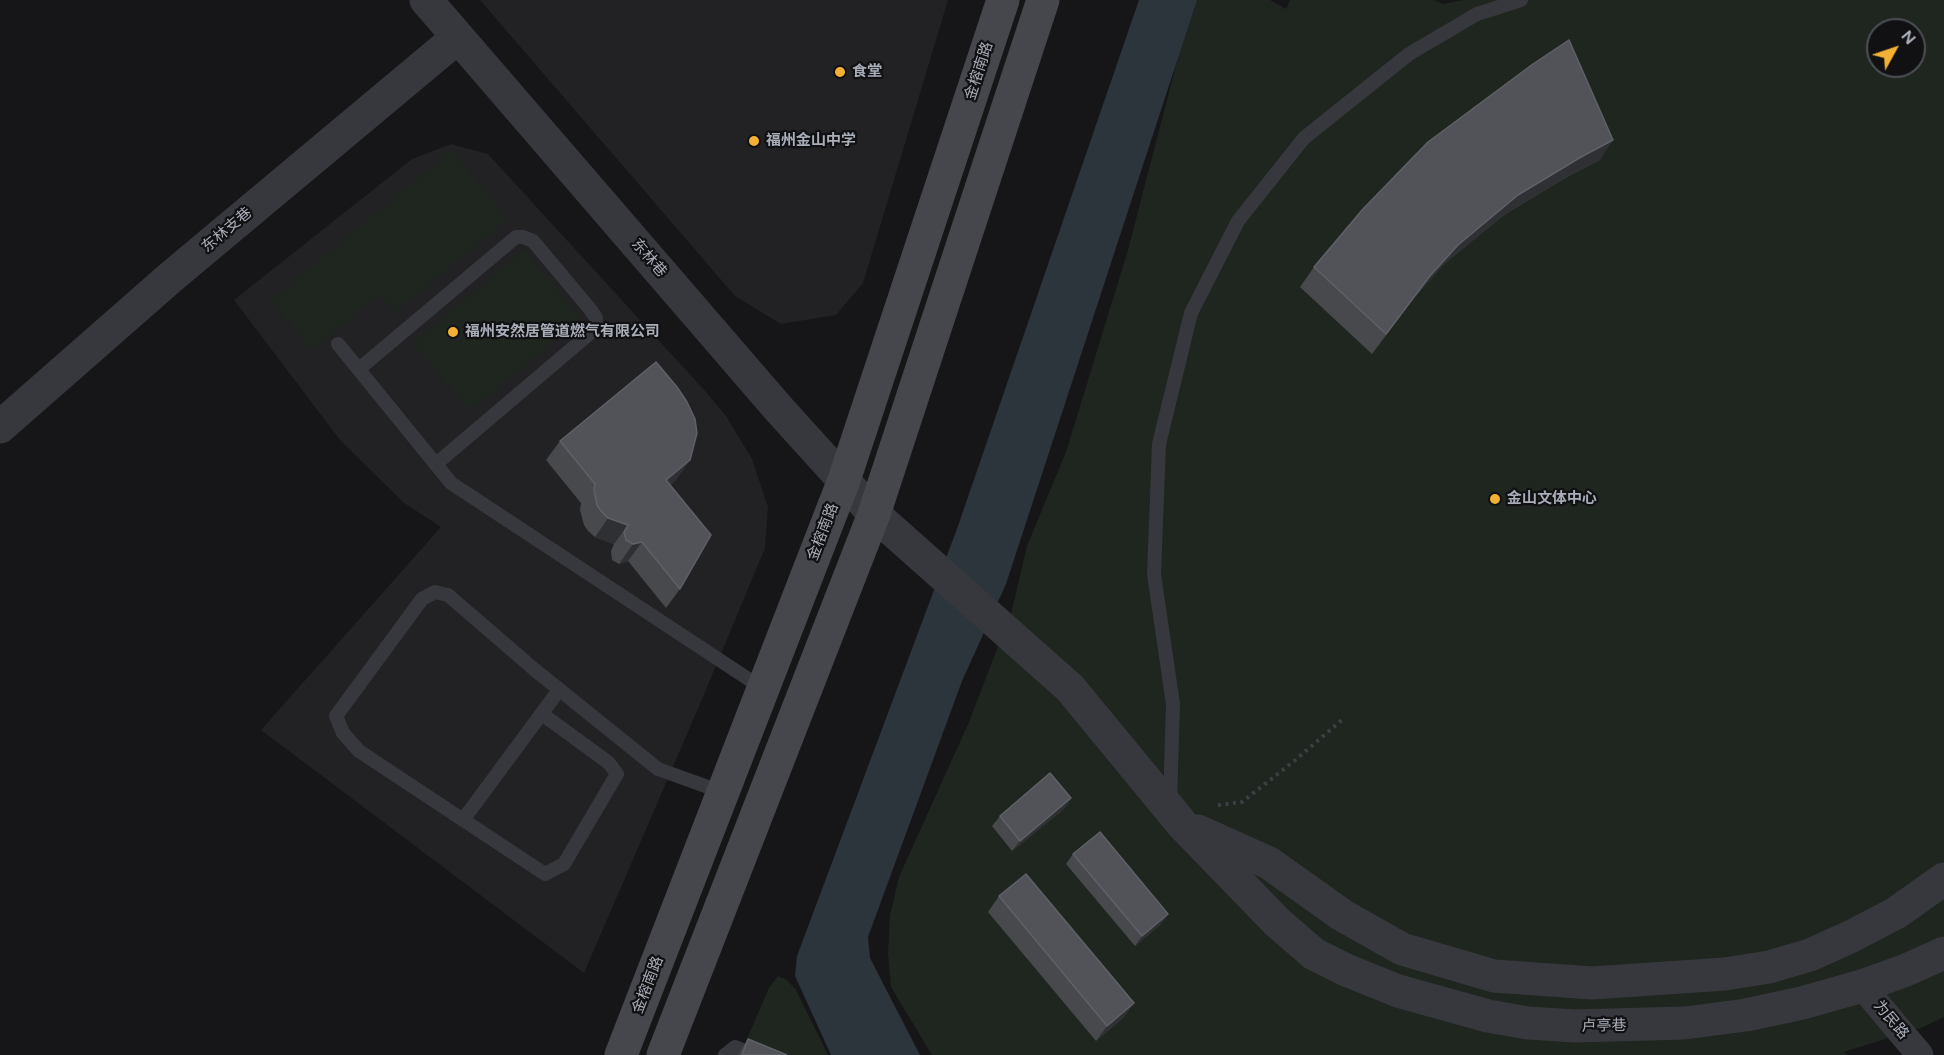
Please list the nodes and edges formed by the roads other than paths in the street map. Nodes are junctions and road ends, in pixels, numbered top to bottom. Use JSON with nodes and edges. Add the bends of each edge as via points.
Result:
{"nodes":[{"id":1,"x":426,"y":0,"type":"edge"},
{"id":2,"x":1003,"y":0,"type":"edge"},
{"id":3,"x":1043,"y":0,"type":"edge"},
{"id":4,"x":1521,"y":0,"type":"edge"},
{"id":5,"x":458,"y":37,"type":"junction"},
{"id":6,"x":338,"y":344,"type":"dead end"},
{"id":7,"x":359,"y":369,"type":"junction"},
{"id":8,"x":0,"y":427,"type":"edge"},
{"id":9,"x":436,"y":464,"type":"junction"},
{"id":10,"x":844,"y":480,"type":"junction"},
{"id":11,"x":874,"y":514,"type":"junction"},
{"id":12,"x":762,"y":688,"type":"junction"},
{"id":13,"x":1070,"y":688,"type":"joint"},
{"id":14,"x":559,"y":690,"type":"junction"},
{"id":15,"x":542,"y":714,"type":"junction"},
{"id":16,"x":722,"y":792,"type":"junction"},
{"id":17,"x":1176,"y":816,"type":"junction"},
{"id":18,"x":463,"y":820,"type":"junction"},
{"id":19,"x":1944,"y":879,"type":"edge"},
{"id":20,"x":1944,"y":953,"type":"edge"},
{"id":21,"x":1862,"y":986,"type":"junction"},
{"id":22,"x":621,"y":1055,"type":"edge"},
{"id":23,"x":663,"y":1055,"type":"edge"},
{"id":24,"x":725,"y":1055,"type":"edge"},
{"id":25,"x":756,"y":1055,"type":"edge"},
{"id":26,"x":1920,"y":1055,"type":"edge"}],
"edges":[{"from":1,"to":5,"type":"street","name":"东林巷"},
{"from":2,"to":10,"type":"main road","name":"金榕南路"},
{"from":3,"to":11,"type":"main road"},
{"from":4,"to":17,"type":"lane","via":[[1477,14],[1409,54],[1304,138],[1238,221],[1191,313],[1159,444],[1154,562],[1173,704]]},
{"from":5,"to":8,"type":"street","name":"东林支巷","via":[[171,277]]},
{"from":5,"to":10,"type":"street","name":"东林巷","via":[[777,408]]},
{"from":6,"to":7,"type":"lane"},
{"from":7,"to":9,"type":"lane"},
{"from":7,"to":9,"type":"lane","via":[[516,237],[533,241],[590,309],[596,318],[595,328]]},
{"from":9,"to":12,"type":"lane","via":[[451,483]]},
{"from":10,"to":11,"type":"street","name":"东林巷"},
{"from":10,"to":12,"type":"main road","name":"金榕南路"},
{"from":11,"to":13,"type":"street","name":"东林巷"},
{"from":11,"to":23,"type":"main road"},
{"from":12,"to":16,"type":"main road","name":"金榕南路"},
{"from":13,"to":17,"type":"street","name":"卢亭巷"},
{"from":14,"to":15,"type":"lane"},
{"from":14,"to":16,"type":"lane","via":[[658,769]]},
{"from":14,"to":18,"type":"lane","via":[[448,595],[435,592],[422,599],[336,716],[343,733],[359,751]]},
{"from":15,"to":18,"type":"lane"},
{"from":15,"to":18,"type":"lane","via":[[609,763],[617,774],[564,864],[545,874]]},
{"from":16,"to":22,"type":"main road","name":"金榕南路"},
{"from":17,"to":19,"type":"street","via":[[1269,863],[1342,915],[1401,949],[1494,976],[1592,983],[1769,968],[1852,936],[1896,913]]},
{"from":17,"to":21,"type":"street","name":"卢亭巷","via":[[1277,922],[1314,954],[1398,990],[1488,1016],[1575,1026],[1685,1023],[1802,1003]]},
{"from":20,"to":21,"type":"street","name":"卢亭巷"},
{"from":21,"to":26,"type":"street","name":"为民路"},
{"from":24,"to":25,"type":"lane","via":[[735,1047]]}]}
